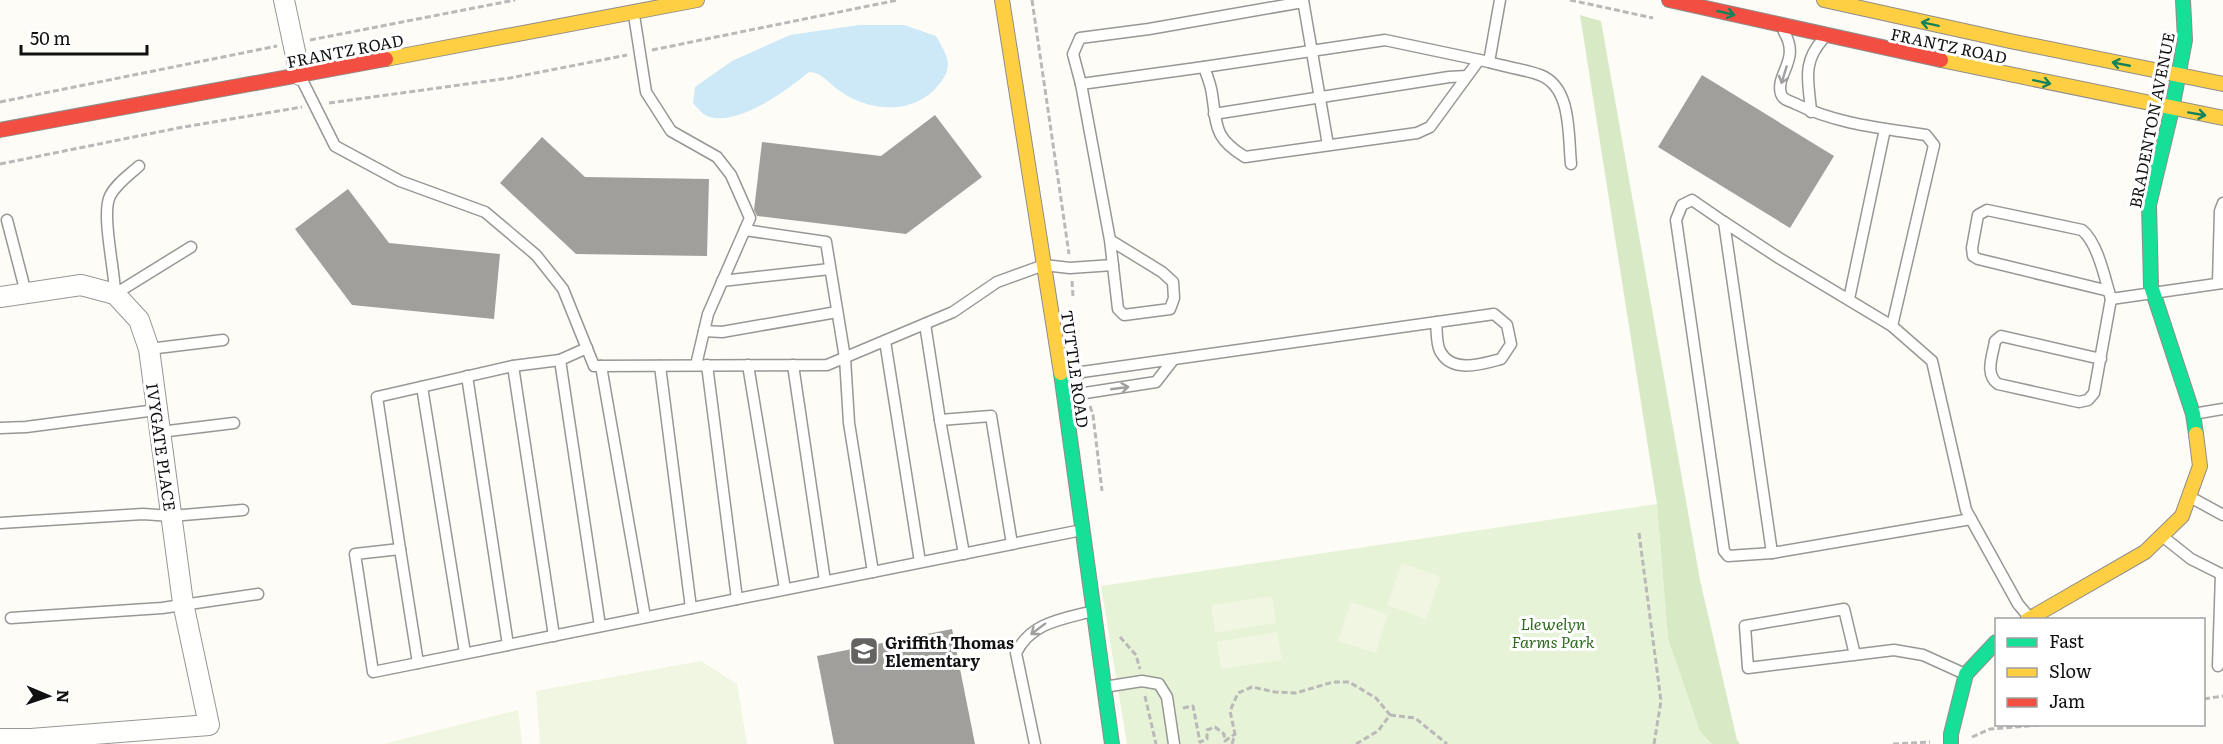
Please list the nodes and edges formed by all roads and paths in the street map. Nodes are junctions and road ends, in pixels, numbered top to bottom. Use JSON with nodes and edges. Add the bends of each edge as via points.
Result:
{"nodes":[{"id":1,"x":284,"y":0,"type":"edge"},
{"id":2,"x":515,"y":0,"type":"edge"},
{"id":3,"x":697,"y":0,"type":"edge"},
{"id":4,"x":898,"y":0,"type":"edge"},
{"id":5,"x":1002,"y":0,"type":"edge"},
{"id":6,"x":1032,"y":0,"type":"edge"},
{"id":7,"x":1500,"y":0,"type":"edge"},
{"id":8,"x":1669,"y":0,"type":"edge"},
{"id":9,"x":1824,"y":0,"type":"edge"},
{"id":10,"x":2183,"y":0,"type":"edge"},
{"id":11,"x":1303,"y":1,"type":"edge"},
{"id":12,"x":634,"y":12,"type":"junction"},
{"id":13,"x":1779,"y":24,"type":"junction"},
{"id":14,"x":1827,"y":35,"type":"junction"},
{"id":15,"x":292,"y":42,"type":"junction"},
{"id":16,"x":1311,"y":51,"type":"junction"},
{"id":17,"x":640,"y":52,"type":"junction"},
{"id":18,"x":1484,"y":61,"type":"junction"},
{"id":19,"x":1204,"y":67,"type":"junction"},
{"id":20,"x":300,"y":75,"type":"junction"},
{"id":21,"x":2178,"y":75,"type":"junction"},
{"id":22,"x":1467,"y":76,"type":"junction"},
{"id":23,"x":1081,"y":84,"type":"junction"},
{"id":24,"x":2223,"y":84,"type":"edge"},
{"id":25,"x":1320,"y":97,"type":"junction"},
{"id":26,"x":0,"y":102,"type":"edge"},
{"id":27,"x":315,"y":105,"type":"junction"},
{"id":28,"x":2172,"y":109,"type":"junction"},
{"id":29,"x":1811,"y":112,"type":"junction"},
{"id":30,"x":1214,"y":114,"type":"junction"},
{"id":31,"x":2223,"y":118,"type":"edge"},
{"id":32,"x":1885,"y":129,"type":"junction"},
{"id":33,"x":0,"y":130,"type":"edge"},
{"id":34,"x":1328,"y":145,"type":"junction"},
{"id":35,"x":0,"y":164,"type":"edge"},
{"id":36,"x":1571,"y":164,"type":"dead end"},
{"id":37,"x":139,"y":166,"type":"dead end"},
{"id":38,"x":2223,"y":203,"type":"edge"},
{"id":39,"x":7,"y":220,"type":"dead end"},
{"id":40,"x":1724,"y":222,"type":"junction"},
{"id":41,"x":744,"y":230,"type":"junction"},
{"id":42,"x":1110,"y":240,"type":"junction"},
{"id":43,"x":191,"y":247,"type":"dead end"},
{"id":44,"x":1044,"y":265,"type":"junction"},
{"id":45,"x":1113,"y":265,"type":"junction"},
{"id":46,"x":1070,"y":268,"type":"junction"},
{"id":47,"x":830,"y":269,"type":"junction"},
{"id":48,"x":722,"y":281,"type":"junction"},
{"id":49,"x":2221,"y":283,"type":"edge"},
{"id":50,"x":2153,"y":292,"type":"junction"},
{"id":51,"x":26,"y":293,"type":"junction"},
{"id":52,"x":115,"y":294,"type":"junction"},
{"id":53,"x":2110,"y":295,"type":"junction"},
{"id":54,"x":0,"y":297,"type":"edge"},
{"id":55,"x":1850,"y":299,"type":"junction"},
{"id":56,"x":1074,"y":301,"type":"dead end"},
{"id":57,"x":837,"y":312,"type":"junction"},
{"id":58,"x":1436,"y":322,"type":"junction"},
{"id":59,"x":925,"y":324,"type":"junction"},
{"id":60,"x":1893,"y":326,"type":"junction"},
{"id":61,"x":704,"y":331,"type":"junction"},
{"id":62,"x":223,"y":340,"type":"dead end"},
{"id":63,"x":885,"y":341,"type":"junction"},
{"id":64,"x":587,"y":348,"type":"junction"},
{"id":65,"x":149,"y":349,"type":"junction"},
{"id":66,"x":844,"y":358,"type":"junction"},
{"id":67,"x":2101,"y":359,"type":"junction"},
{"id":68,"x":560,"y":360,"type":"junction"},
{"id":69,"x":1173,"y":360,"type":"junction"},
{"id":70,"x":701,"y":365,"type":"junction"},
{"id":71,"x":748,"y":365,"type":"junction"},
{"id":72,"x":793,"y":365,"type":"junction"},
{"id":73,"x":513,"y":366,"type":"junction"},
{"id":74,"x":602,"y":366,"type":"junction"},
{"id":75,"x":660,"y":366,"type":"junction"},
{"id":76,"x":467,"y":376,"type":"junction"},
{"id":77,"x":1063,"y":386,"type":"junction"},
{"id":78,"x":422,"y":387,"type":"junction"},
{"id":79,"x":1085,"y":393,"type":"junction"},
{"id":80,"x":2223,"y":409,"type":"edge"},
{"id":81,"x":156,"y":410,"type":"junction"},
{"id":82,"x":2193,"y":414,"type":"junction"},
{"id":83,"x":940,"y":420,"type":"junction"},
{"id":84,"x":234,"y":423,"type":"dead end"},
{"id":85,"x":0,"y":428,"type":"edge"},
{"id":86,"x":160,"y":432,"type":"junction"},
{"id":87,"x":1102,"y":494,"type":"dead end"},
{"id":88,"x":2189,"y":496,"type":"junction"},
{"id":89,"x":243,"y":510,"type":"dead end"},
{"id":90,"x":2223,"y":515,"type":"edge"},
{"id":91,"x":171,"y":516,"type":"junction"},
{"id":92,"x":1971,"y":519,"type":"junction"},
{"id":93,"x":0,"y":523,"type":"edge"},
{"id":94,"x":1082,"y":530,"type":"junction"},
{"id":95,"x":1639,"y":533,"type":"dead end"},
{"id":96,"x":2162,"y":536,"type":"junction"},
{"id":97,"x":1012,"y":544,"type":"junction"},
{"id":98,"x":400,"y":549,"type":"junction"},
{"id":99,"x":1772,"y":553,"type":"junction"},
{"id":100,"x":964,"y":554,"type":"junction"},
{"id":101,"x":920,"y":562,"type":"junction"},
{"id":102,"x":873,"y":572,"type":"junction"},
{"id":103,"x":2222,"y":574,"type":"edge"},
{"id":104,"x":825,"y":581,"type":"junction"},
{"id":105,"x":785,"y":589,"type":"junction"},
{"id":106,"x":258,"y":594,"type":"dead end"},
{"id":107,"x":737,"y":599,"type":"junction"},
{"id":108,"x":183,"y":603,"type":"junction"},
{"id":109,"x":691,"y":608,"type":"junction"},
{"id":110,"x":1093,"y":611,"type":"junction"},
{"id":111,"x":645,"y":617,"type":"junction"},
{"id":112,"x":11,"y":618,"type":"dead end"},
{"id":113,"x":2028,"y":618,"type":"edge"},
{"id":114,"x":2031,"y":618,"type":"edge"},
{"id":115,"x":600,"y":626,"type":"junction"},
{"id":116,"x":554,"y":636,"type":"junction"},
{"id":117,"x":1120,"y":637,"type":"dead end"},
{"id":118,"x":1995,"y":643,"type":"edge"},
{"id":119,"x":508,"y":645,"type":"junction"},
{"id":120,"x":465,"y":653,"type":"junction"},
{"id":121,"x":1854,"y":655,"type":"junction"},
{"id":122,"x":418,"y":663,"type":"junction"},
{"id":123,"x":2218,"y":666,"type":"dead end"},
{"id":124,"x":1966,"y":674,"type":"junction"},
{"id":125,"x":1142,"y":681,"type":"junction"},
{"id":126,"x":1104,"y":687,"type":"junction"},
{"id":127,"x":2223,"y":696,"type":"edge"},
{"id":128,"x":2205,"y":699,"type":"edge"},
{"id":129,"x":1169,"y":710,"type":"junction"},
{"id":130,"x":1390,"y":715,"type":"junction"},
{"id":131,"x":2026,"y":726,"type":"edge"},
{"id":132,"x":1235,"y":734,"type":"junction"},
{"id":133,"x":0,"y":739,"type":"edge"},
{"id":134,"x":1364,"y":742,"type":"edge"},
{"id":135,"x":1951,"y":742,"type":"edge"},
{"id":136,"x":1201,"y":743,"type":"edge"},
{"id":137,"x":1035,"y":744,"type":"edge"},
{"id":138,"x":1112,"y":744,"type":"edge"},
{"id":139,"x":1156,"y":744,"type":"edge"},
{"id":140,"x":1174,"y":744,"type":"edge"},
{"id":141,"x":1232,"y":744,"type":"edge"},
{"id":142,"x":1356,"y":744,"type":"edge"},
{"id":143,"x":1447,"y":744,"type":"edge"},
{"id":144,"x":1654,"y":744,"type":"edge"},
{"id":145,"x":1893,"y":744,"type":"edge"}],
"edges":[{"from":1,"to":15,"type":"street"},
{"from":2,"to":15,"type":"path"},
{"from":3,"to":12,"type":"main road","name":"FRANTZ ROAD"},
{"from":4,"to":17,"type":"path"},
{"from":5,"to":44,"type":"main road","name":"TUTTLE ROAD"},
{"from":6,"to":46,"type":"path"},
{"from":7,"to":18,"type":"lane"},
{"from":8,"to":13,"type":"main road","name":"FRANTZ ROAD","one_way":true},
{"from":21,"to":9,"type":"main road","name":"FRANTZ ROAD","one_way":true},
{"from":10,"to":21,"type":"main road","name":"BRADENTON AVENUE","via":[[2185,28]]},
{"from":11,"to":16,"type":"lane"},
{"from":11,"to":23,"type":"lane","via":[[1149,29],[1083,36],[1073,54]]},
{"from":12,"to":17,"type":"lane"},
{"from":12,"to":20,"type":"main road","name":"FRANTZ ROAD"},
{"from":13,"to":14,"type":"main road","name":"FRANTZ ROAD"},
{"from":13,"to":29,"type":"lane","one_way":true,"via":[[1791,48],[1781,93],[1784,99]]},
{"from":14,"to":28,"type":"main road","name":"FRANTZ ROAD","one_way":true},
{"from":14,"to":29,"type":"lane","via":[[1812,51],[1808,68]]},
{"from":15,"to":20,"type":"street"},
{"from":15,"to":26,"type":"path"},
{"from":16,"to":18,"type":"lane","via":[[1384,40]]},
{"from":16,"to":19,"type":"lane"},
{"from":16,"to":25,"type":"lane"},
{"from":17,"to":27,"type":"path","via":[[510,78]]},
{"from":17,"to":41,"type":"lane","via":[[646,92],[671,130],[717,158],[731,176],[750,218]]},
{"from":18,"to":22,"type":"lane"},
{"from":18,"to":36,"type":"lane","via":[[1540,75],[1559,89]]},
{"from":19,"to":23,"type":"lane"},
{"from":19,"to":30,"type":"lane"},
{"from":20,"to":27,"type":"lane"},
{"from":20,"to":33,"type":"main road","name":"FRANTZ ROAD"},
{"from":21,"to":24,"type":"main road","name":"FRANTZ ROAD"},
{"from":21,"to":28,"type":"main road","name":"BRADENTON AVENUE"},
{"from":22,"to":25,"type":"lane"},
{"from":22,"to":34,"type":"lane","via":[[1430,127],[1417,134]]},
{"from":23,"to":42,"type":"lane"},
{"from":25,"to":30,"type":"lane"},
{"from":25,"to":34,"type":"lane"},
{"from":27,"to":35,"type":"path"},
{"from":27,"to":64,"type":"lane","via":[[335,146],[400,182],[486,212],[536,255],[563,289]]},
{"from":28,"to":31,"type":"main road","name":"FRANTZ ROAD","one_way":true},
{"from":28,"to":50,"type":"main road","name":"BRADENTON AVENUE","via":[[2149,205]]},
{"from":29,"to":32,"type":"lane"},
{"from":30,"to":34,"type":"lane","via":[[1223,140],[1245,157]]},
{"from":32,"to":55,"type":"lane"},
{"from":32,"to":60,"type":"lane","via":[[1926,135],[1934,146]]},
{"from":37,"to":52,"type":"lane","via":[[108,198],[106,214]]},
{"from":38,"to":49,"type":"lane"},
{"from":39,"to":51,"type":"lane"},
{"from":40,"to":55,"type":"lane"},
{"from":40,"to":99,"type":"lane"},
{"from":40,"to":99,"type":"lane","via":[[1692,200],[1682,205],[1676,219],[1724,551],[1728,556]]},
{"from":41,"to":47,"type":"lane","via":[[826,242]]},
{"from":41,"to":48,"type":"lane"},
{"from":42,"to":45,"type":"lane"},
{"from":42,"to":45,"type":"lane","via":[[1173,282],[1170,309],[1124,315],[1118,309]]},
{"from":43,"to":52,"type":"lane"},
{"from":44,"to":46,"type":"lane"},
{"from":44,"to":59,"type":"lane","via":[[997,282],[953,312]]},
{"from":44,"to":77,"type":"main road","name":"TUTTLE ROAD"},
{"from":45,"to":46,"type":"lane"},
{"from":46,"to":56,"type":"path"},
{"from":47,"to":48,"type":"lane"},
{"from":47,"to":57,"type":"lane"},
{"from":48,"to":61,"type":"lane"},
{"from":49,"to":50,"type":"lane"},
{"from":50,"to":53,"type":"lane"},
{"from":50,"to":82,"type":"main road","name":"BRADENTON AVENUE"},
{"from":51,"to":52,"type":"street","via":[[81,285]]},
{"from":51,"to":54,"type":"street"},
{"from":52,"to":65,"type":"street","name":"IVYGATE PLACE","via":[[139,320]]},
{"from":53,"to":53,"type":"lane","via":[[2089,236],[2082,230],[1987,210],[1978,215],[1972,248],[1978,260]]},
{"from":53,"to":67,"type":"lane"},
{"from":55,"to":60,"type":"lane"},
{"from":57,"to":61,"type":"lane","via":[[722,332]]},
{"from":57,"to":66,"type":"lane"},
{"from":58,"to":58,"type":"lane","via":[[1494,314],[1507,325],[1511,344],[1501,359],[1472,367],[1451,362],[1440,351]]},
{"from":58,"to":69,"type":"lane"},
{"from":59,"to":63,"type":"lane"},
{"from":59,"to":83,"type":"lane"},
{"from":60,"to":92,"type":"lane","via":[[1932,361]]},
{"from":61,"to":70,"type":"lane"},
{"from":62,"to":65,"type":"lane"},
{"from":63,"to":66,"type":"lane"},
{"from":63,"to":101,"type":"lane"},
{"from":64,"to":68,"type":"lane"},
{"from":64,"to":74,"type":"lane","via":[[594,366]]},
{"from":65,"to":81,"type":"street","name":"IVYGATE PLACE"},
{"from":66,"to":72,"type":"lane","via":[[827,365]]},
{"from":66,"to":102,"type":"lane","via":[[849,423]]},
{"from":67,"to":67,"type":"lane","via":[[2094,393],[2079,402],[1998,384],[1989,374],[1995,340],[2001,336]]},
{"from":68,"to":73,"type":"lane"},
{"from":68,"to":115,"type":"lane"},
{"from":69,"to":77,"type":"lane","via":[[1082,372]]},
{"from":79,"to":69,"type":"lane","one_way":true,"via":[[1156,382]]},
{"from":70,"to":71,"type":"lane"},
{"from":70,"to":75,"type":"lane"},
{"from":70,"to":107,"type":"lane"},
{"from":71,"to":72,"type":"lane"},
{"from":71,"to":105,"type":"lane"},
{"from":72,"to":104,"type":"lane"},
{"from":73,"to":76,"type":"lane"},
{"from":73,"to":116,"type":"lane"},
{"from":74,"to":75,"type":"lane"},
{"from":74,"to":111,"type":"lane"},
{"from":75,"to":109,"type":"lane"},
{"from":76,"to":78,"type":"lane"},
{"from":76,"to":119,"type":"lane"},
{"from":77,"to":79,"type":"lane"},
{"from":77,"to":94,"type":"main road","name":"TUTTLE ROAD"},
{"from":78,"to":98,"type":"lane","via":[[377,397]]},
{"from":78,"to":120,"type":"lane"},
{"from":79,"to":87,"type":"path","via":[[1093,415]]},
{"from":80,"to":82,"type":"lane"},
{"from":81,"to":85,"type":"lane"},
{"from":81,"to":86,"type":"street","name":"IVYGATE PLACE"},
{"from":82,"to":88,"type":"main road","name":"BRADENTON AVENUE","via":[[2200,466]]},
{"from":83,"to":97,"type":"lane","via":[[991,416]]},
{"from":83,"to":100,"type":"lane"},
{"from":84,"to":86,"type":"lane"},
{"from":86,"to":91,"type":"street","name":"IVYGATE PLACE"},
{"from":88,"to":90,"type":"lane"},
{"from":88,"to":96,"type":"main road","name":"BRADENTON AVENUE","via":[[2182,516]]},
{"from":89,"to":91,"type":"lane"},
{"from":91,"to":93,"type":"lane","via":[[143,514]]},
{"from":91,"to":108,"type":"street","name":"IVYGATE PLACE"},
{"from":92,"to":99,"type":"lane"},
{"from":92,"to":113,"type":"lane"},
{"from":94,"to":97,"type":"lane"},
{"from":94,"to":110,"type":"main road","name":"TUTTLE ROAD"},
{"from":95,"to":144,"type":"path","via":[[1660,701]]},
{"from":96,"to":103,"type":"lane","via":[[2191,559]]},
{"from":96,"to":114,"type":"main road","name":"BRADENTON AVENUE","via":[[2145,552]]},
{"from":97,"to":100,"type":"lane"},
{"from":98,"to":122,"type":"lane"},
{"from":98,"to":122,"type":"lane","via":[[355,554],[373,672]]},
{"from":100,"to":101,"type":"lane"},
{"from":101,"to":102,"type":"lane"},
{"from":102,"to":104,"type":"lane"},
{"from":103,"to":123,"type":"lane"},
{"from":104,"to":105,"type":"lane"},
{"from":105,"to":107,"type":"lane"},
{"from":106,"to":108,"type":"lane"},
{"from":107,"to":109,"type":"lane"},
{"from":108,"to":112,"type":"lane","via":[[162,608]]},
{"from":108,"to":133,"type":"street","name":"IVYGATE PLACE","via":[[209,725]]},
{"from":109,"to":111,"type":"lane"},
{"from":110,"to":126,"type":"main road","name":"TUTTLE ROAD"},
{"from":110,"to":137,"type":"lane","one_way":true,"via":[[1046,623],[1022,642],[1016,653]]},
{"from":111,"to":115,"type":"lane"},
{"from":115,"to":116,"type":"lane"},
{"from":116,"to":119,"type":"lane"},
{"from":117,"to":125,"type":"path","via":[[1136,655]]},
{"from":118,"to":124,"type":"main road"},
{"from":119,"to":120,"type":"lane"},
{"from":120,"to":122,"type":"lane"},
{"from":121,"to":121,"type":"lane","via":[[1748,668],[1744,626],[1844,609]]},
{"from":121,"to":124,"type":"lane","via":[[1894,650],[1923,655]]},
{"from":124,"to":135,"type":"main road"},
{"from":125,"to":126,"type":"lane"},
{"from":125,"to":129,"type":"lane","via":[[1159,684]]},
{"from":125,"to":139,"type":"path"},
{"from":126,"to":138,"type":"main road","name":"TUTTLE ROAD"},
{"from":127,"to":128,"type":"path"},
{"from":129,"to":136,"type":"path","via":[[1193,706]]},
{"from":129,"to":140,"type":"lane"},
{"from":130,"to":132,"type":"path","via":[[1376,698],[1349,682],[1333,682],[1296,693],[1252,687],[1238,693],[1230,711]]},
{"from":130,"to":134,"type":"path"},
{"from":130,"to":143,"type":"path","via":[[1415,718]]},
{"from":131,"to":135,"type":"path","via":[[1990,729]]},
{"from":132,"to":136,"type":"path","via":[[1225,741],[1224,734],[1215,727],[1207,729],[1208,740]]},
{"from":132,"to":141,"type":"path"},
{"from":134,"to":142,"type":"path"},
{"from":135,"to":145,"type":"path"}]}
